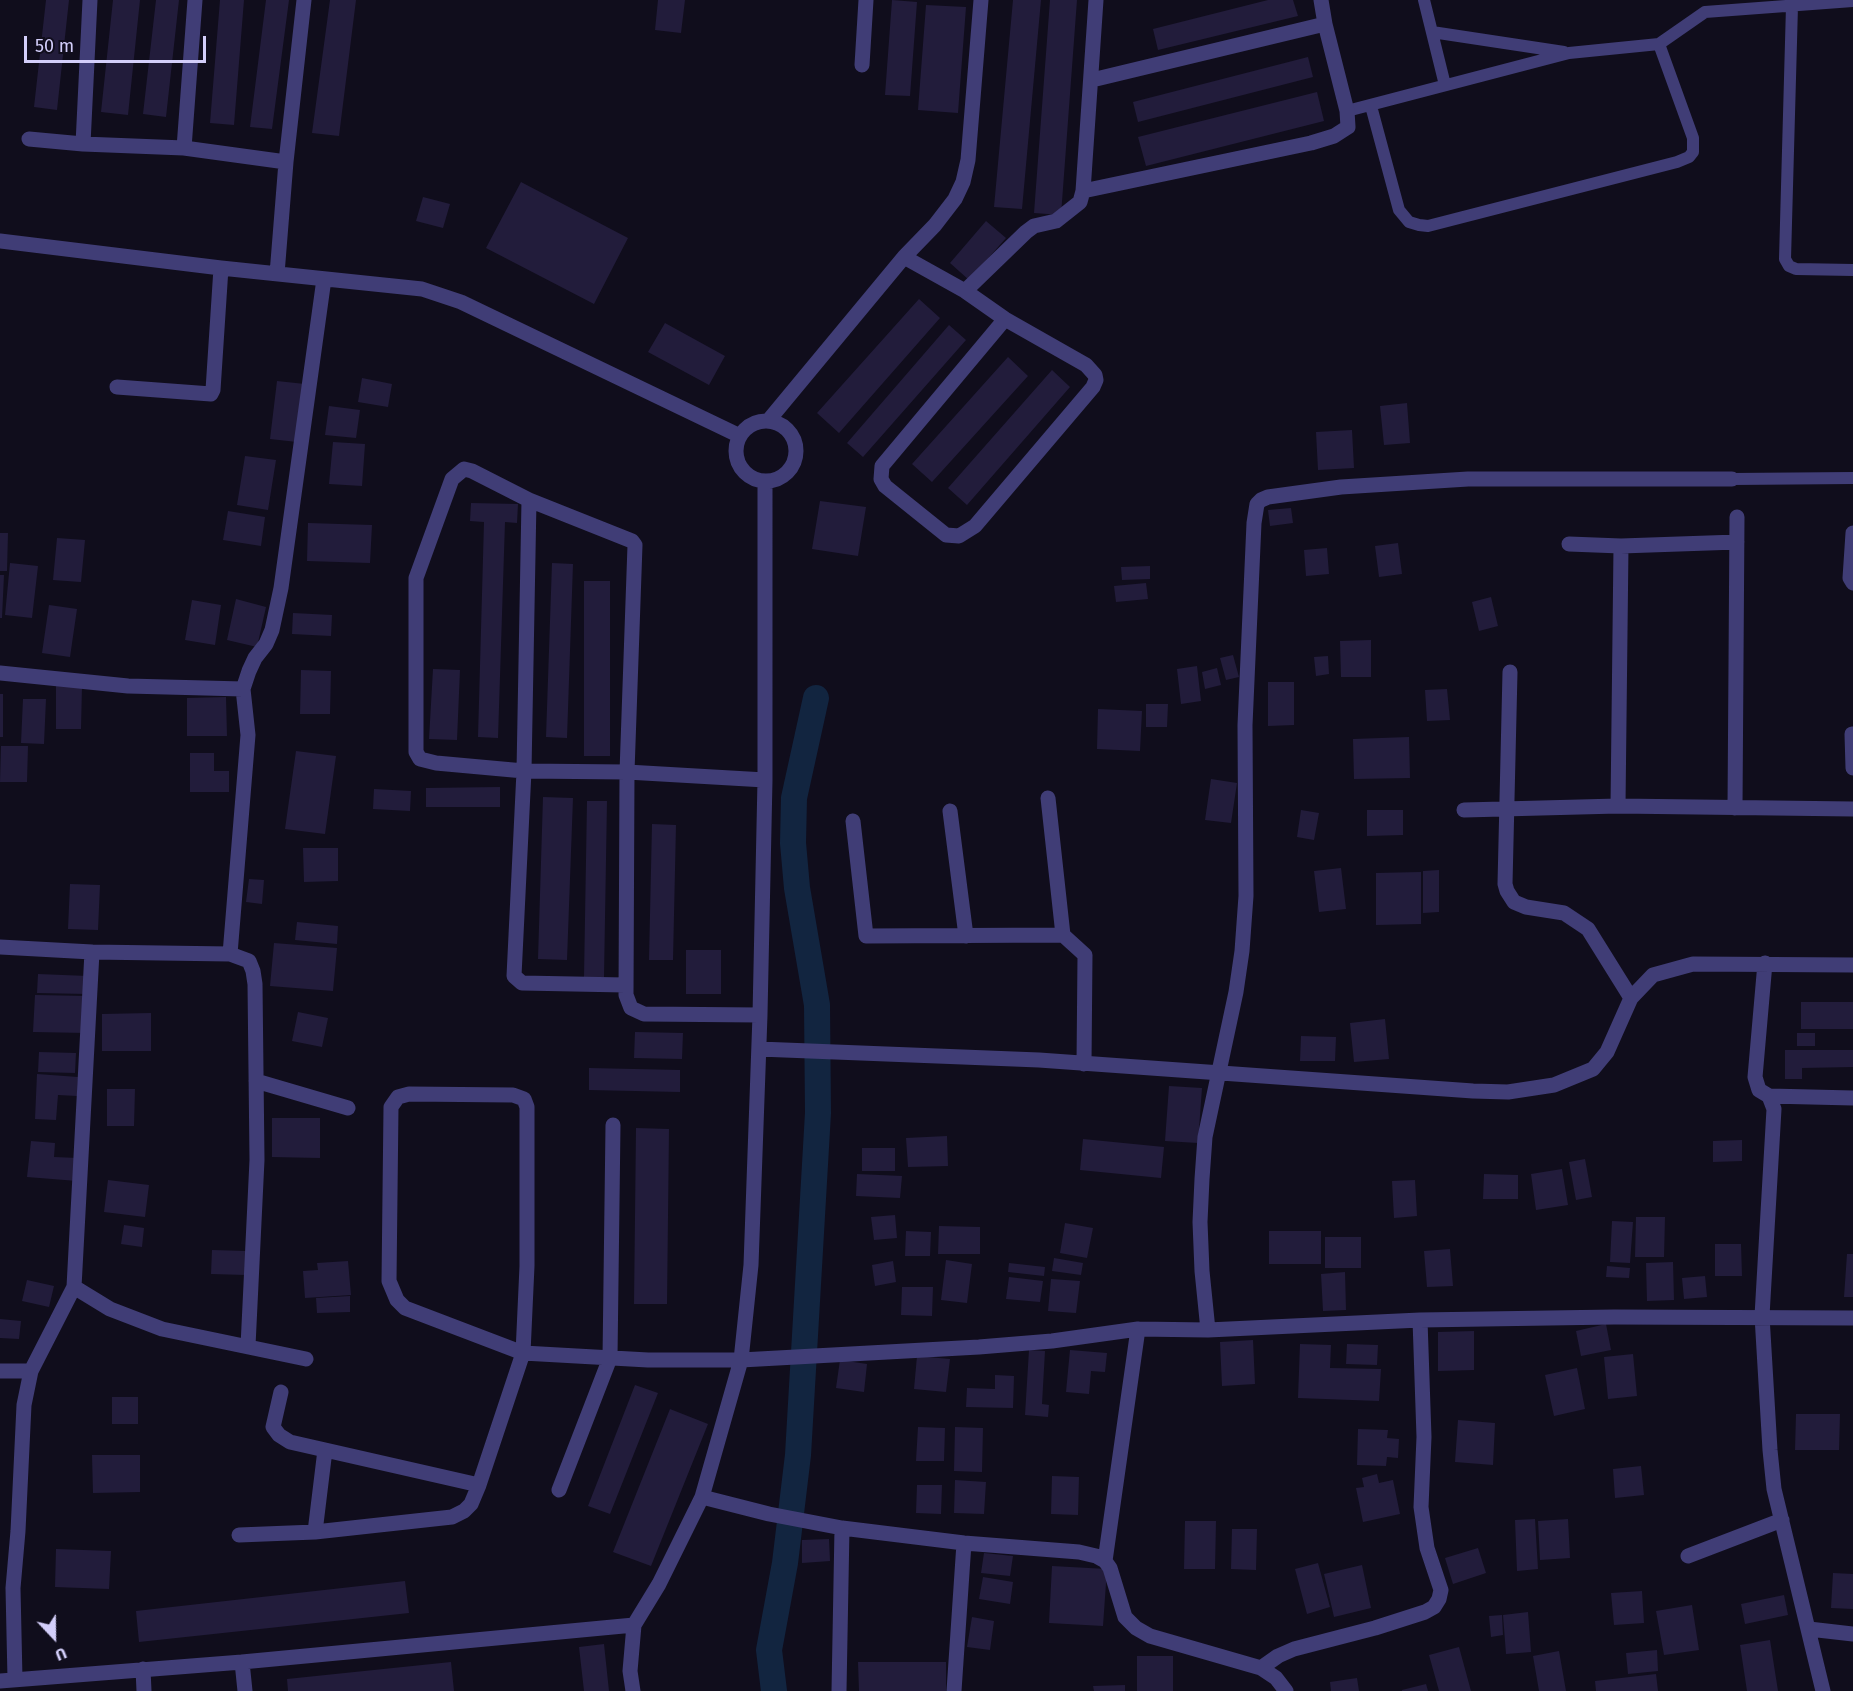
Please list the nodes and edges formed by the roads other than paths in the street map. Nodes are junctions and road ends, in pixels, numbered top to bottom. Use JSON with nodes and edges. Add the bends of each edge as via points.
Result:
{"nodes":[{"id":1,"x":90,"y":0,"type":"edge"},
{"id":2,"x":195,"y":0,"type":"edge"},
{"id":3,"x":304,"y":0,"type":"edge"},
{"id":4,"x":866,"y":0,"type":"edge"},
{"id":5,"x":981,"y":0,"type":"edge"},
{"id":6,"x":1096,"y":0,"type":"edge"},
{"id":7,"x":1322,"y":0,"type":"edge"},
{"id":8,"x":1424,"y":0,"type":"edge"},
{"id":9,"x":1853,"y":1,"type":"edge"},
{"id":10,"x":1792,"y":6,"type":"junction"},
{"id":11,"x":1325,"y":24,"type":"junction"},
{"id":12,"x":1432,"y":32,"type":"junction"},
{"id":13,"x":1663,"y":41,"type":"junction"},
{"id":14,"x":1569,"y":53,"type":"junction"},
{"id":15,"x":862,"y":65,"type":"dead end"},
{"id":16,"x":1092,"y":80,"type":"junction"},
{"id":17,"x":1445,"y":85,"type":"junction"},
{"id":18,"x":1371,"y":105,"type":"junction"},
{"id":19,"x":1347,"y":111,"type":"junction"},
{"id":20,"x":29,"y":139,"type":"dead end"},
{"id":21,"x":83,"y":144,"type":"junction"},
{"id":22,"x":184,"y":148,"type":"junction"},
{"id":23,"x":286,"y":162,"type":"junction"},
{"id":24,"x":1083,"y":191,"type":"junction"},
{"id":25,"x":0,"y":241,"type":"edge"},
{"id":26,"x":904,"y":257,"type":"junction"},
{"id":27,"x":221,"y":268,"type":"junction"},
{"id":28,"x":1853,"y":270,"type":"edge"},
{"id":29,"x":277,"y":274,"type":"junction"},
{"id":30,"x":324,"y":279,"type":"junction"},
{"id":31,"x":965,"y":291,"type":"junction"},
{"id":32,"x":1005,"y":319,"type":"junction"},
{"id":33,"x":117,"y":387,"type":"dead end"},
{"id":34,"x":768,"y":421,"type":"junction"},
{"id":35,"x":740,"y":436,"type":"junction"},
{"id":36,"x":1853,"y":478,"type":"edge"},
{"id":37,"x":1732,"y":479,"type":"joint"},
{"id":38,"x":765,"y":481,"type":"junction"},
{"id":39,"x":529,"y":500,"type":"junction"},
{"id":40,"x":1737,"y":517,"type":"dead end"},
{"id":41,"x":1853,"y":533,"type":"edge"},
{"id":42,"x":1737,"y":542,"type":"junction"},
{"id":43,"x":1569,"y":544,"type":"dead end"},
{"id":44,"x":1622,"y":546,"type":"junction"},
{"id":45,"x":1853,"y":583,"type":"edge"},
{"id":46,"x":1510,"y":672,"type":"dead end"},
{"id":47,"x":0,"y":673,"type":"edge"},
{"id":48,"x":243,"y":688,"type":"junction"},
{"id":49,"x":1852,"y":734,"type":"edge"},
{"id":50,"x":1853,"y":768,"type":"edge"},
{"id":51,"x":524,"y":771,"type":"junction"},
{"id":52,"x":627,"y":772,"type":"junction"},
{"id":53,"x":765,"y":780,"type":"junction"},
{"id":54,"x":1048,"y":798,"type":"dead end"},
{"id":55,"x":1618,"y":806,"type":"junction"},
{"id":56,"x":1506,"y":808,"type":"junction"},
{"id":57,"x":1735,"y":808,"type":"junction"},
{"id":58,"x":1853,"y":809,"type":"edge"},
{"id":59,"x":1464,"y":810,"type":"dead end"},
{"id":60,"x":950,"y":811,"type":"dead end"},
{"id":61,"x":853,"y":821,"type":"dead end"},
{"id":62,"x":1063,"y":935,"type":"junction"},
{"id":63,"x":966,"y":936,"type":"junction"},
{"id":64,"x":0,"y":947,"type":"edge"},
{"id":65,"x":92,"y":952,"type":"junction"},
{"id":66,"x":230,"y":954,"type":"junction"},
{"id":67,"x":1765,"y":963,"type":"junction"},
{"id":68,"x":1853,"y":965,"type":"edge"},
{"id":69,"x":625,"y":985,"type":"junction"},
{"id":70,"x":1631,"y":998,"type":"junction"},
{"id":71,"x":760,"y":1015,"type":"junction"},
{"id":72,"x":759,"y":1049,"type":"junction"},
{"id":73,"x":1084,"y":1064,"type":"junction"},
{"id":74,"x":1218,"y":1073,"type":"junction"},
{"id":75,"x":256,"y":1081,"type":"junction"},
{"id":76,"x":1769,"y":1096,"type":"junction"},
{"id":77,"x":1853,"y":1098,"type":"edge"},
{"id":78,"x":348,"y":1108,"type":"dead end"},
{"id":79,"x":613,"y":1125,"type":"dead end"},
{"id":80,"x":74,"y":1287,"type":"junction"},
{"id":81,"x":1762,"y":1316,"type":"junction"},
{"id":82,"x":1853,"y":1318,"type":"edge"},
{"id":83,"x":1420,"y":1320,"type":"junction"},
{"id":84,"x":1137,"y":1329,"type":"junction"},
{"id":85,"x":1208,"y":1330,"type":"junction"},
{"id":86,"x":248,"y":1346,"type":"junction"},
{"id":87,"x":523,"y":1353,"type":"junction"},
{"id":88,"x":610,"y":1358,"type":"junction"},
{"id":89,"x":306,"y":1359,"type":"dead end"},
{"id":90,"x":741,"y":1360,"type":"junction"},
{"id":91,"x":0,"y":1371,"type":"edge"},
{"id":92,"x":31,"y":1371,"type":"junction"},
{"id":93,"x":281,"y":1392,"type":"dead end"},
{"id":94,"x":325,"y":1450,"type":"junction"},
{"id":95,"x":478,"y":1485,"type":"junction"},
{"id":96,"x":559,"y":1490,"type":"dead end"},
{"id":97,"x":702,"y":1497,"type":"junction"},
{"id":98,"x":1782,"y":1520,"type":"junction"},
{"id":99,"x":842,"y":1528,"type":"junction"},
{"id":100,"x":315,"y":1532,"type":"junction"},
{"id":101,"x":239,"y":1535,"type":"dead end"},
{"id":102,"x":964,"y":1543,"type":"junction"},
{"id":103,"x":1688,"y":1556,"type":"dead end"},
{"id":104,"x":1105,"y":1561,"type":"junction"},
{"id":105,"x":634,"y":1625,"type":"junction"},
{"id":106,"x":1809,"y":1629,"type":"junction"},
{"id":107,"x":1853,"y":1634,"type":"edge"},
{"id":108,"x":242,"y":1662,"type":"junction"},
{"id":109,"x":1261,"y":1668,"type":"junction"},
{"id":110,"x":143,"y":1670,"type":"junction"},
{"id":111,"x":8,"y":1680,"type":"edge"},
{"id":112,"x":144,"y":1691,"type":"edge"},
{"id":113,"x":244,"y":1691,"type":"edge"},
{"id":114,"x":633,"y":1691,"type":"edge"},
{"id":115,"x":839,"y":1691,"type":"edge"},
{"id":116,"x":954,"y":1691,"type":"edge"},
{"id":117,"x":1286,"y":1691,"type":"edge"},
{"id":118,"x":1823,"y":1691,"type":"edge"}],
"edges":[{"from":1,"to":21,"type":"street"},
{"from":2,"to":22,"type":"street"},
{"from":3,"to":23,"type":"street"},
{"from":4,"to":15,"type":"street"},
{"from":5,"to":26,"type":"street","via":[[963,182],[955,200]]},
{"from":6,"to":16,"type":"street"},
{"from":7,"to":11,"type":"street"},
{"from":8,"to":12,"type":"lane"},
{"from":9,"to":10,"type":"lane"},
{"from":10,"to":13,"type":"lane","via":[[1705,12]]},
{"from":10,"to":28,"type":"lane","via":[[1785,259],[1796,268]]},
{"from":11,"to":16,"type":"street"},
{"from":11,"to":19,"type":"street"},
{"from":12,"to":14,"type":"lane"},
{"from":12,"to":17,"type":"lane"},
{"from":13,"to":14,"type":"lane"},
{"from":13,"to":18,"type":"lane","via":[[1693,138],[1689,157],[1428,226],[1409,222],[1399,210]]},
{"from":14,"to":17,"type":"lane"},
{"from":16,"to":24,"type":"street"},
{"from":17,"to":18,"type":"lane"},
{"from":18,"to":19,"type":"lane"},
{"from":19,"to":24,"type":"street","via":[[1348,127],[1311,143]]},
{"from":20,"to":21,"type":"street"},
{"from":21,"to":22,"type":"street"},
{"from":22,"to":23,"type":"street"},
{"from":23,"to":29,"type":"street"},
{"from":24,"to":31,"type":"street","via":[[1080,202],[1065,215],[1026,232]]},
{"from":25,"to":27,"type":"street"},
{"from":26,"to":31,"type":"street"},
{"from":26,"to":34,"type":"street"},
{"from":27,"to":29,"type":"street"},
{"from":27,"to":33,"type":"street","via":[[211,394]]},
{"from":29,"to":30,"type":"street"},
{"from":30,"to":35,"type":"street","via":[[422,289],[461,302]]},
{"from":30,"to":48,"type":"street","via":[[281,588],[272,630]]},
{"from":31,"to":32,"type":"street"},
{"from":32,"to":32,"type":"street","via":[[1086,365],[1096,380],[975,526],[959,536],[946,535],[885,486],[882,466]]},
{"from":34,"to":35,"type":"street","via":[[757,423]]},
{"from":34,"to":38,"type":"street","via":[[793,437],[795,458],[784,474]]},
{"from":35,"to":38,"type":"street","via":[[736,455],[740,465],[755,479]]},
{"from":36,"to":37,"type":"lane"},
{"from":37,"to":74,"type":"street","via":[[1468,479],[1341,487],[1268,497],[1257,504],[1245,725],[1245,921],[1236,992]]},
{"from":38,"to":53,"type":"street"},
{"from":39,"to":51,"type":"street"},
{"from":39,"to":51,"type":"street","via":[[472,471],[458,472],[416,578],[416,752],[420,759],[436,763]]},
{"from":39,"to":52,"type":"street","via":[[635,545]]},
{"from":40,"to":42,"type":"street"},
{"from":41,"to":45,"type":"street"},
{"from":42,"to":44,"type":"street"},
{"from":42,"to":57,"type":"street"},
{"from":43,"to":44,"type":"street"},
{"from":44,"to":55,"type":"street"},
{"from":46,"to":56,"type":"street"},
{"from":47,"to":48,"type":"street","via":[[128,686]]},
{"from":48,"to":66,"type":"street","via":[[248,735]]},
{"from":49,"to":50,"type":"street"},
{"from":51,"to":52,"type":"street"},
{"from":51,"to":69,"type":"street","via":[[514,976],[522,983]]},
{"from":52,"to":53,"type":"street"},
{"from":52,"to":69,"type":"street"},
{"from":53,"to":71,"type":"street"},
{"from":54,"to":62,"type":"street"},
{"from":55,"to":56,"type":"street"},
{"from":55,"to":57,"type":"street"},
{"from":56,"to":59,"type":"street"},
{"from":56,"to":70,"type":"street","via":[[1507,891],[1514,902],[1564,913],[1588,929]]},
{"from":57,"to":58,"type":"street"},
{"from":60,"to":63,"type":"street"},
{"from":61,"to":63,"type":"street","via":[[866,936]]},
{"from":62,"to":63,"type":"street"},
{"from":62,"to":73,"type":"street","via":[[1085,955]]},
{"from":64,"to":65,"type":"street"},
{"from":65,"to":66,"type":"street"},
{"from":65,"to":80,"type":"street"},
{"from":66,"to":75,"type":"street","via":[[249,961],[254,971]]},
{"from":67,"to":68,"type":"street"},
{"from":67,"to":70,"type":"street","via":[[1672,968],[1653,975]]},
{"from":67,"to":76,"type":"street","via":[[1755,1077],[1759,1090]]},
{"from":69,"to":71,"type":"street","via":[[631,1008],[644,1014]]},
{"from":70,"to":74,"type":"street","via":[[1607,1052],[1593,1069],[1554,1085],[1509,1092],[1473,1091]]},
{"from":71,"to":72,"type":"street"},
{"from":72,"to":73,"type":"street"},
{"from":72,"to":90,"type":"street","via":[[751,1265]]},
{"from":73,"to":74,"type":"street"},
{"from":74,"to":85,"type":"street","via":[[1205,1137],[1201,1201]]},
{"from":75,"to":78,"type":"street"},
{"from":75,"to":86,"type":"street","via":[[257,1160]]},
{"from":76,"to":77,"type":"street"},
{"from":76,"to":81,"type":"street","via":[[1774,1109]]},
{"from":79,"to":88,"type":"street"},
{"from":80,"to":86,"type":"street","via":[[110,1309],[162,1329]]},
{"from":80,"to":92,"type":"street"},
{"from":81,"to":82,"type":"street"},
{"from":81,"to":83,"type":"street"},
{"from":81,"to":98,"type":"street","via":[[1770,1459]]},
{"from":83,"to":85,"type":"street"},
{"from":83,"to":109,"type":"street","via":[[1424,1428],[1421,1507],[1427,1548],[1441,1590],[1439,1599],[1425,1612],[1294,1649]]},
{"from":84,"to":85,"type":"street"},
{"from":84,"to":90,"type":"street","via":[[979,1347]]},
{"from":84,"to":104,"type":"street"},
{"from":86,"to":89,"type":"street"},
{"from":87,"to":87,"type":"street","via":[[405,1308],[396,1300],[389,1281],[391,1107],[398,1097],[513,1095],[524,1099],[527,1266]]},
{"from":87,"to":88,"type":"street"},
{"from":87,"to":95,"type":"street"},
{"from":88,"to":90,"type":"street"},
{"from":88,"to":96,"type":"street"},
{"from":90,"to":97,"type":"street"},
{"from":91,"to":92,"type":"street"},
{"from":92,"to":111,"type":"street","via":[[24,1405]]},
{"from":93,"to":94,"type":"street","via":[[273,1427],[279,1435],[290,1442]]},
{"from":94,"to":95,"type":"street"},
{"from":94,"to":100,"type":"street"},
{"from":95,"to":100,"type":"street","via":[[471,1504],[452,1517]]},
{"from":97,"to":99,"type":"street"},
{"from":97,"to":105,"type":"street"},
{"from":98,"to":103,"type":"street"},
{"from":98,"to":106,"type":"street"},
{"from":99,"to":102,"type":"street"},
{"from":99,"to":115,"type":"street"},
{"from":100,"to":101,"type":"street"},
{"from":102,"to":104,"type":"street","via":[[1079,1552]]},
{"from":102,"to":116,"type":"street"},
{"from":104,"to":109,"type":"street","via":[[1125,1617],[1136,1628],[1150,1636]]},
{"from":105,"to":108,"type":"street"},
{"from":105,"to":114,"type":"street","via":[[630,1671]]},
{"from":106,"to":107,"type":"street"},
{"from":106,"to":118,"type":"street"},
{"from":108,"to":110,"type":"street"},
{"from":108,"to":113,"type":"street"},
{"from":109,"to":117,"type":"street"},
{"from":110,"to":111,"type":"street"},
{"from":110,"to":112,"type":"street"}]}
